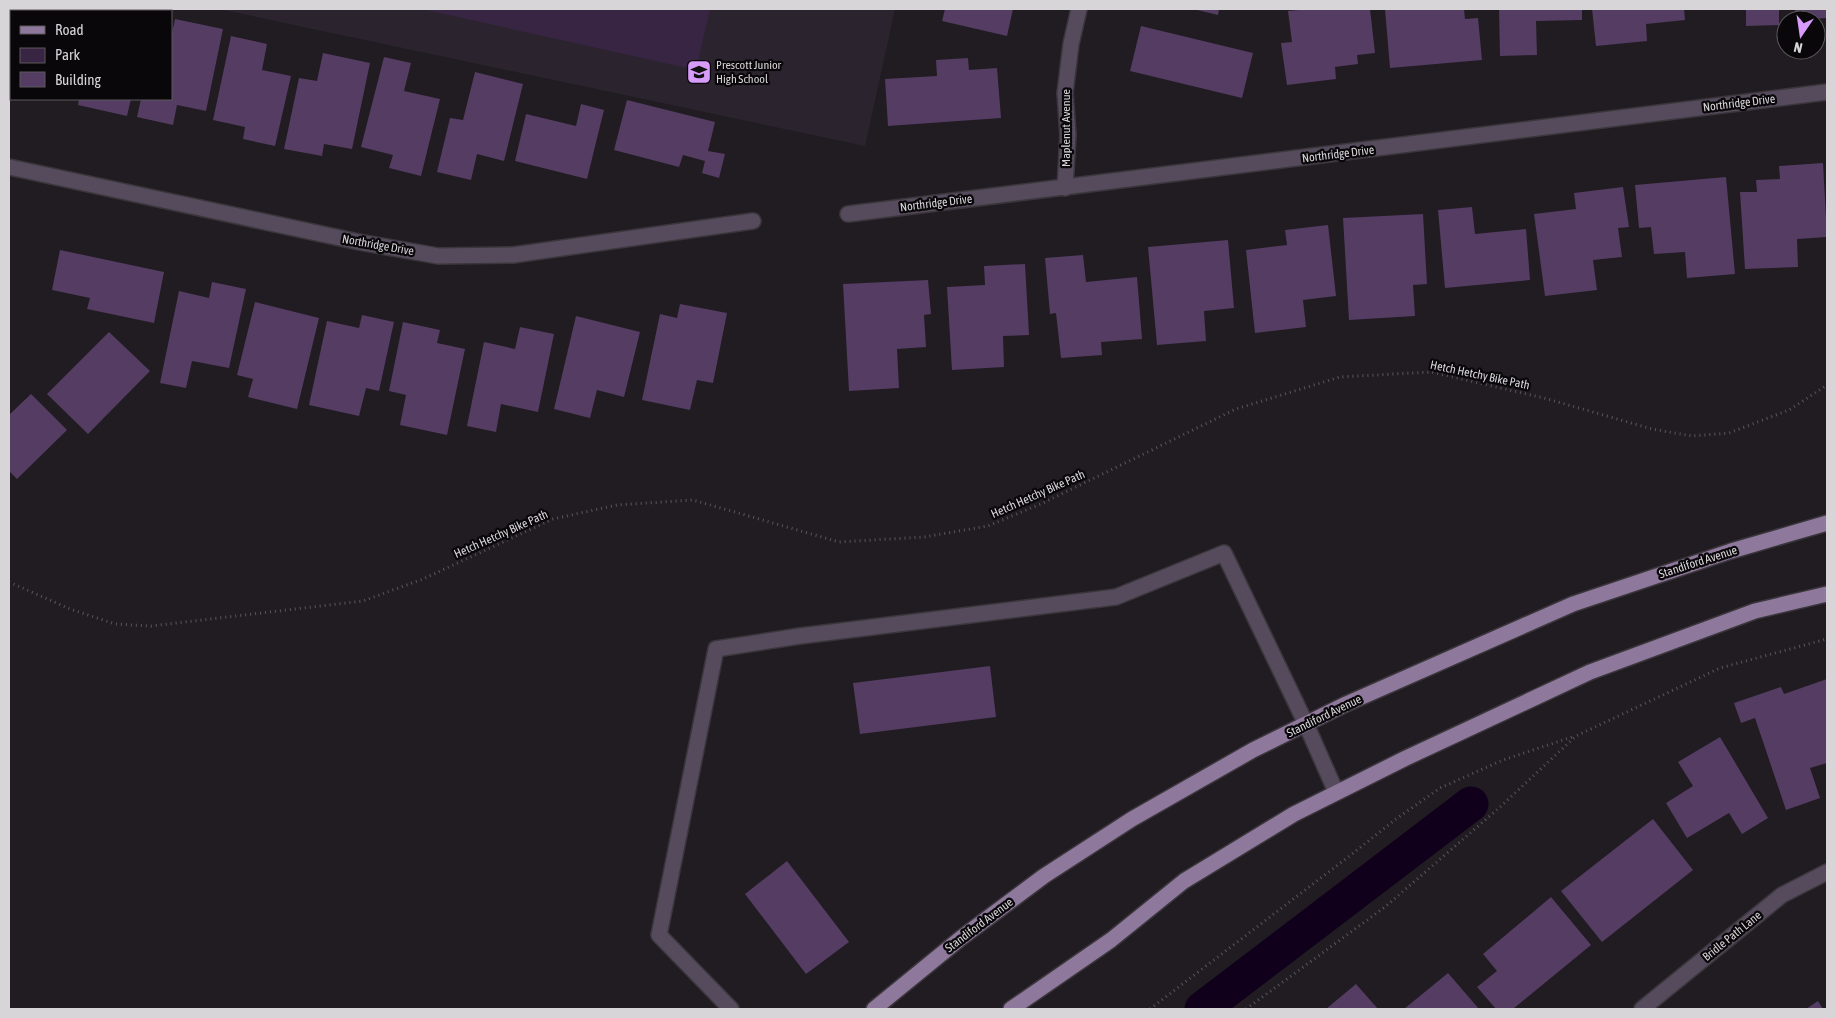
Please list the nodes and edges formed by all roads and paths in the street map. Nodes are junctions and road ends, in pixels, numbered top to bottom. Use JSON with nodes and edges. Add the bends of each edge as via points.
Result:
{"nodes":[{"id":1,"x":1079,"y":9,"type":"edge"},
{"id":2,"x":1827,"y":92,"type":"edge"},
{"id":3,"x":10,"y":172,"type":"edge"},
{"id":4,"x":1065,"y":188,"type":"junction"},
{"id":5,"x":848,"y":214,"type":"dead end"},
{"id":6,"x":753,"y":221,"type":"dead end"},
{"id":7,"x":1827,"y":385,"type":"edge"},
{"id":8,"x":1827,"y":524,"type":"edge"},
{"id":9,"x":9,"y":582,"type":"edge"},
{"id":10,"x":1827,"y":594,"type":"edge"},
{"id":11,"x":1827,"y":639,"type":"edge"},
{"id":12,"x":1306,"y":724,"type":"junction"},
{"id":13,"x":1576,"y":736,"type":"junction"},
{"id":14,"x":1336,"y":792,"type":"junction"},
{"id":15,"x":1827,"y":872,"type":"edge"},
{"id":16,"x":730,"y":1009,"type":"edge"},
{"id":17,"x":874,"y":1009,"type":"edge"},
{"id":18,"x":1011,"y":1009,"type":"edge"},
{"id":19,"x":1150,"y":1009,"type":"edge"},
{"id":20,"x":1246,"y":1009,"type":"edge"},
{"id":21,"x":1642,"y":1009,"type":"edge"}],
"edges":[{"from":1,"to":4,"type":"street","name":"Maplenut Avenue","via":[[1065,93],[1068,135]]},
{"from":2,"to":4,"type":"street","name":"Northridge Drive"},
{"from":3,"to":6,"type":"street","name":"Northridge Drive","via":[[438,256],[513,255]]},
{"from":4,"to":5,"type":"street","name":"Northridge Drive"},
{"from":7,"to":9,"type":"path","name":"Hetch Hetchy Bike Path","via":[[1789,410],[1730,433],[1692,436],[1652,429],[1544,398],[1431,372],[1340,377],[1236,409],[1043,503],[988,526],[924,537],[839,542],[693,500],[617,505],[553,519],[423,579],[362,601],[151,626],[116,624],[70,609]]},
{"from":8,"to":12,"type":"main road","name":"Standiford Avenue","via":[[1731,551],[1573,604]]},
{"from":10,"to":14,"type":"main road","via":[[1755,611],[1590,672]]},
{"from":11,"to":13,"type":"path","via":[[1720,668]]},
{"from":12,"to":14,"type":"street"},
{"from":12,"to":16,"type":"street","via":[[1224,553],[1116,597],[716,649],[659,935]]},
{"from":12,"to":17,"type":"main road","name":"Standiford Avenue","via":[[1252,750],[1132,819],[1044,876]]},
{"from":13,"to":19,"type":"path","via":[[1503,760],[1440,788]]},
{"from":13,"to":20,"type":"path","via":[[1385,907]]},
{"from":14,"to":18,"type":"main road","via":[[1184,881],[1111,940]]},
{"from":15,"to":21,"type":"street","name":"Bridle Path Lane","via":[[1782,895]]}]}
